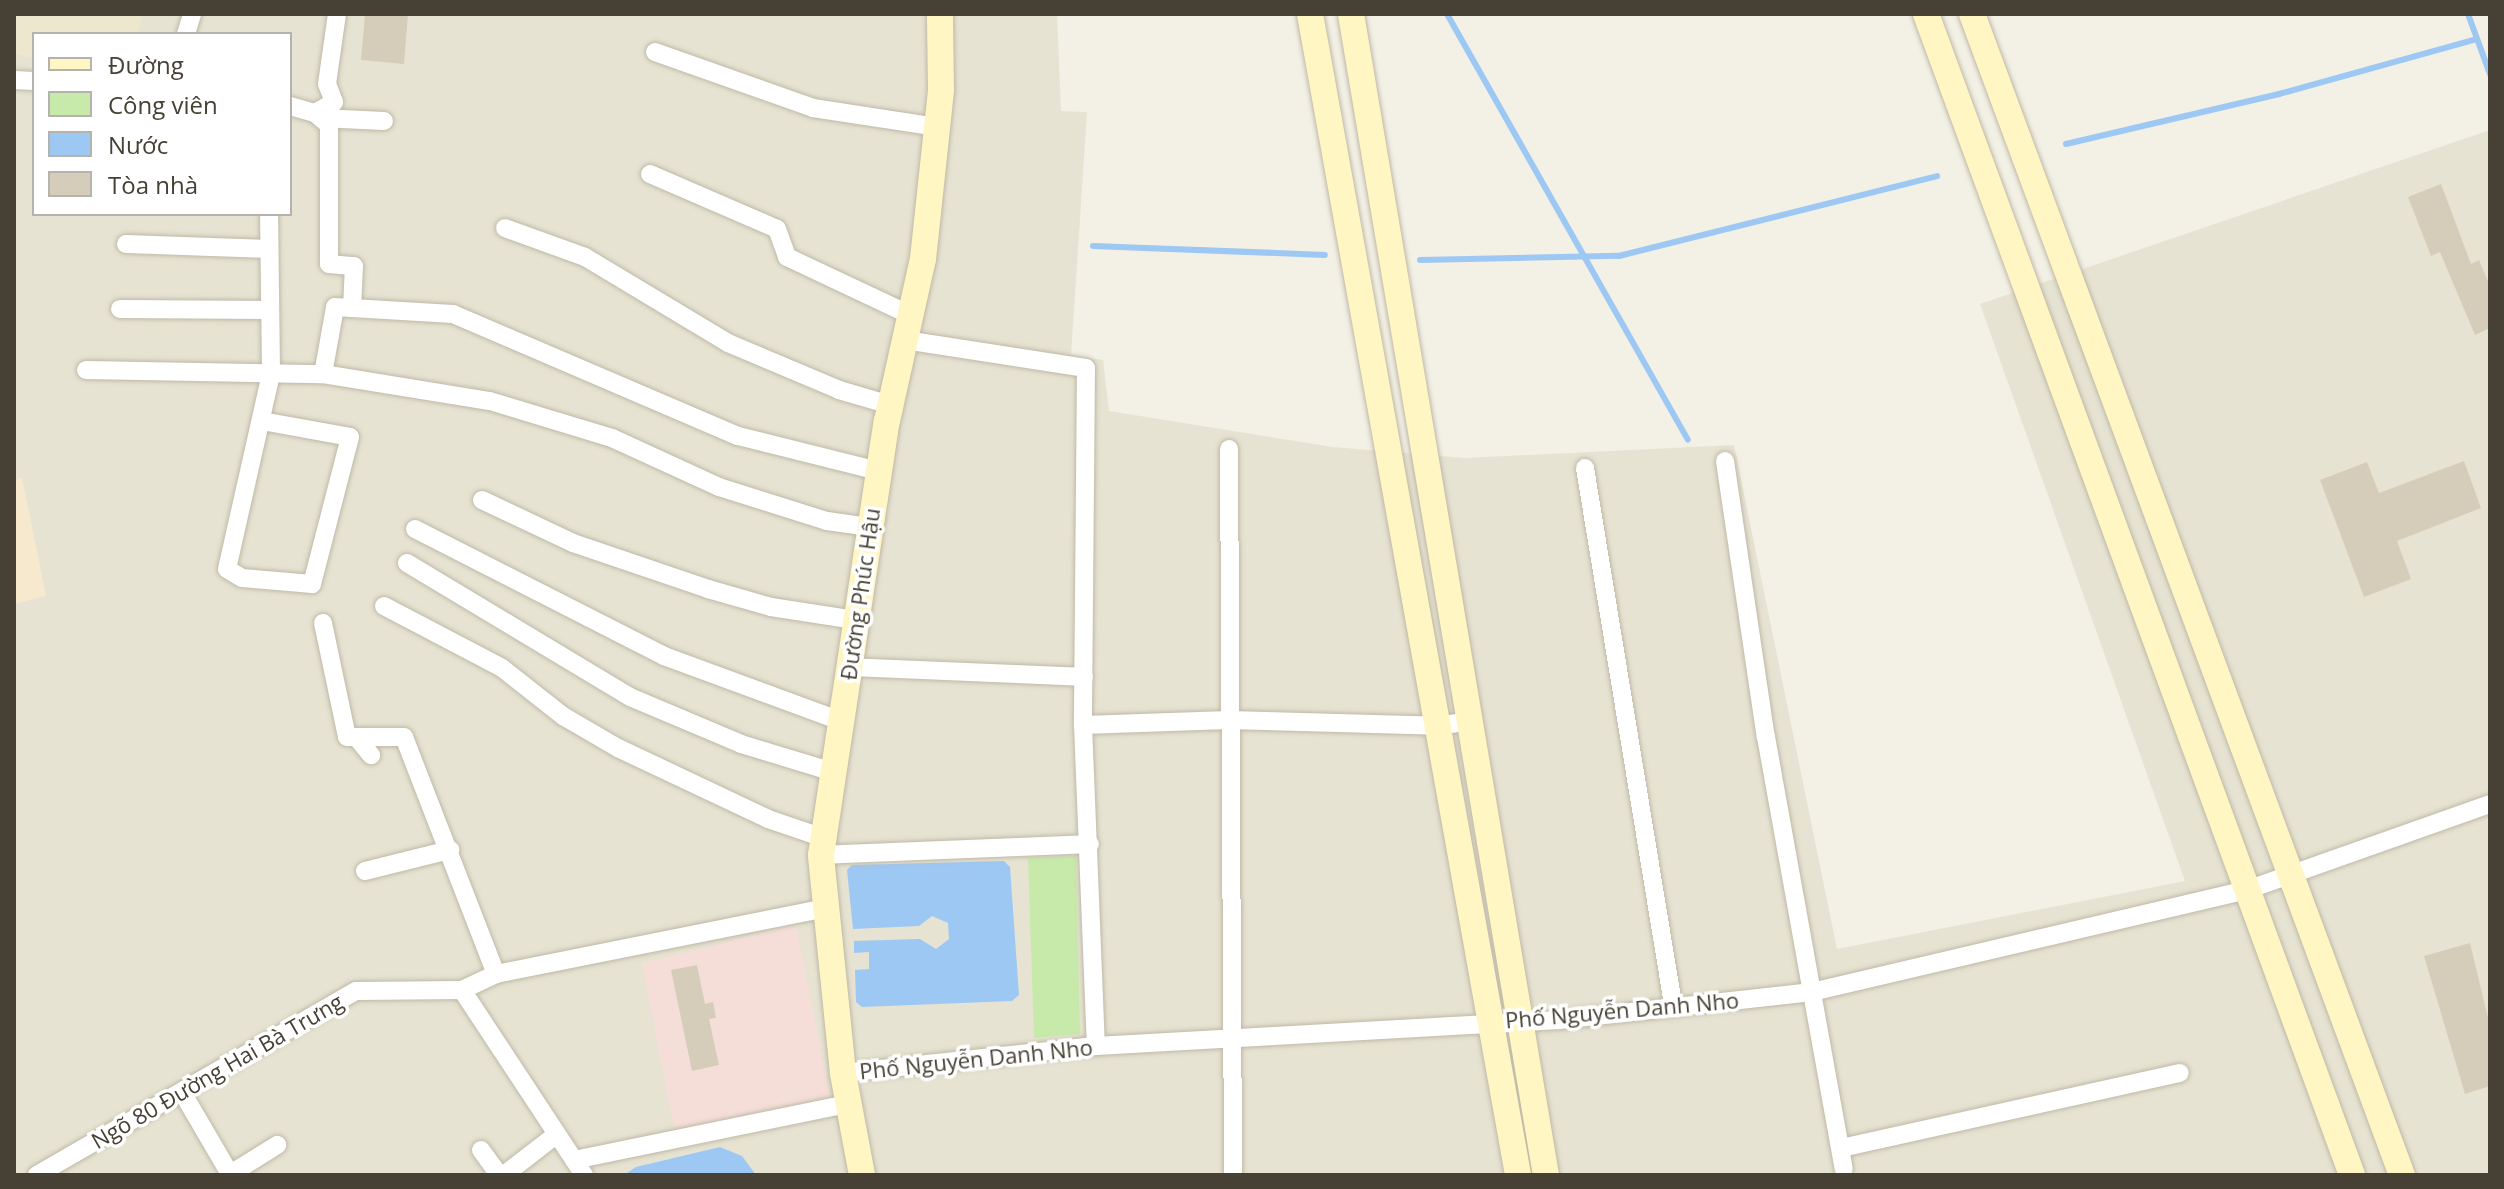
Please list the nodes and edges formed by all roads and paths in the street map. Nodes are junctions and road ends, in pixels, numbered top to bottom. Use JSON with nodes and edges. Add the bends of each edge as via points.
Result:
{"nodes":[{"id":1,"x":337,"y":14,"type":"edge"},
{"id":2,"x":940,"y":14,"type":"edge"},
{"id":3,"x":1310,"y":14,"type":"edge"},
{"id":4,"x":1351,"y":14,"type":"edge"},
{"id":5,"x":1926,"y":14,"type":"edge"},
{"id":6,"x":1972,"y":14,"type":"edge"},
{"id":7,"x":655,"y":52,"type":"dead end"},
{"id":8,"x":292,"y":107,"type":"edge"},
{"id":9,"x":318,"y":115,"type":"junction"},
{"id":10,"x":384,"y":121,"type":"dead end"},
{"id":11,"x":937,"y":127,"type":"junction"},
{"id":12,"x":650,"y":174,"type":"dead end"},
{"id":13,"x":269,"y":216,"type":"edge"},
{"id":14,"x":505,"y":228,"type":"dead end"},
{"id":15,"x":2057,"y":242,"type":"junction"},
{"id":16,"x":126,"y":244,"type":"dead end"},
{"id":17,"x":269,"y":249,"type":"junction"},
{"id":18,"x":2016,"y":259,"type":"junction"},
{"id":19,"x":352,"y":308,"type":"junction"},
{"id":20,"x":120,"y":309,"type":"dead end"},
{"id":21,"x":270,"y":310,"type":"junction"},
{"id":22,"x":908,"y":327,"type":"junction"},
{"id":23,"x":86,"y":370,"type":"dead end"},
{"id":24,"x":271,"y":373,"type":"junction"},
{"id":25,"x":323,"y":374,"type":"junction"},
{"id":26,"x":890,"y":405,"type":"junction"},
{"id":27,"x":262,"y":421,"type":"junction"},
{"id":28,"x":1229,"y":449,"type":"dead end"},
{"id":29,"x":1725,"y":461,"type":"dead end"},
{"id":30,"x":1425,"y":464,"type":"junction"},
{"id":31,"x":1585,"y":468,"type":"dead end"},
{"id":32,"x":1390,"y":469,"type":"junction"},
{"id":33,"x":878,"y":471,"type":"junction"},
{"id":34,"x":482,"y":500,"type":"dead end"},
{"id":35,"x":869,"y":527,"type":"junction"},
{"id":36,"x":415,"y":529,"type":"dead end"},
{"id":37,"x":407,"y":563,"type":"dead end"},
{"id":38,"x":384,"y":606,"type":"dead end"},
{"id":39,"x":855,"y":620,"type":"junction"},
{"id":40,"x":323,"y":623,"type":"dead end"},
{"id":41,"x":849,"y":667,"type":"junction"},
{"id":42,"x":1084,"y":677,"type":"junction"},
{"id":43,"x":1229,"y":720,"type":"junction"},
{"id":44,"x":841,"y":721,"type":"junction"},
{"id":45,"x":1469,"y":721,"type":"junction"},
{"id":46,"x":1083,"y":725,"type":"junction"},
{"id":47,"x":1438,"y":726,"type":"junction"},
{"id":48,"x":358,"y":739,"type":"junction"},
{"id":49,"x":371,"y":755,"type":"dead end"},
{"id":50,"x":833,"y":772,"type":"junction"},
{"id":51,"x":2490,"y":804,"type":"edge"},
{"id":52,"x":1090,"y":844,"type":"junction"},
{"id":53,"x":822,"y":846,"type":"junction"},
{"id":54,"x":450,"y":850,"type":"junction"},
{"id":55,"x":365,"y":871,"type":"dead end"},
{"id":56,"x":2291,"y":872,"type":"junction"},
{"id":57,"x":2247,"y":890,"type":"junction"},
{"id":58,"x":825,"y":908,"type":"junction"},
{"id":59,"x":496,"y":974,"type":"junction"},
{"id":60,"x":462,"y":990,"type":"junction"},
{"id":61,"x":1812,"y":992,"type":"junction"},
{"id":62,"x":1673,"y":1004,"type":"junction"},
{"id":63,"x":1522,"y":1021,"type":"junction"},
{"id":64,"x":1493,"y":1022,"type":"junction"},
{"id":65,"x":1228,"y":1042,"type":"junction"},
{"id":66,"x":1096,"y":1046,"type":"junction"},
{"id":67,"x":843,"y":1073,"type":"junction"},
{"id":68,"x":2180,"y":1073,"type":"dead end"},
{"id":69,"x":182,"y":1092,"type":"junction"},
{"id":70,"x":848,"y":1104,"type":"junction"},
{"id":71,"x":556,"y":1135,"type":"junction"},
{"id":72,"x":277,"y":1145,"type":"dead end"},
{"id":73,"x":1841,"y":1148,"type":"junction"},
{"id":74,"x":481,"y":1150,"type":"dead end"},
{"id":75,"x":579,"y":1168,"type":"edge"},
{"id":76,"x":1844,"y":1169,"type":"dead end"},
{"id":77,"x":37,"y":1175,"type":"edge"},
{"id":78,"x":230,"y":1175,"type":"edge"},
{"id":79,"x":502,"y":1175,"type":"edge"},
{"id":80,"x":862,"y":1175,"type":"edge"},
{"id":81,"x":1233,"y":1175,"type":"edge"},
{"id":82,"x":1518,"y":1175,"type":"edge"},
{"id":83,"x":1546,"y":1175,"type":"edge"},
{"id":84,"x":2352,"y":1175,"type":"edge"},
{"id":85,"x":2402,"y":1175,"type":"edge"}],
"edges":[{"from":1,"to":9,"type":"street","via":[[327,84],[334,102]]},
{"from":2,"to":11,"type":"street","name":"Đường Phúc Hậu"},
{"from":3,"to":32,"type":"street"},
{"from":4,"to":30,"type":"street"},
{"from":5,"to":18,"type":"street"},
{"from":6,"to":15,"type":"street"},
{"from":7,"to":11,"type":"street","via":[[813,108]]},
{"from":8,"to":9,"type":"street"},
{"from":9,"to":10,"type":"street"},
{"from":9,"to":19,"type":"street","via":[[329,125],[329,264],[354,266]]},
{"from":11,"to":22,"type":"street","name":"Đường Phúc Hậu","via":[[923,259]]},
{"from":12,"to":22,"type":"street","via":[[777,229],[787,257]]},
{"from":13,"to":17,"type":"street"},
{"from":14,"to":26,"type":"street","via":[[585,257],[728,343],[839,390]]},
{"from":15,"to":18,"type":"street"},
{"from":15,"to":56,"type":"street"},
{"from":16,"to":17,"type":"street"},
{"from":17,"to":21,"type":"street"},
{"from":18,"to":57,"type":"street"},
{"from":19,"to":25,"type":"street","via":[[335,307]]},
{"from":19,"to":33,"type":"street","via":[[466,317],[665,409],[738,436]]},
{"from":20,"to":21,"type":"street"},
{"from":21,"to":24,"type":"street"},
{"from":22,"to":26,"type":"street","name":"Đường Phúc Hậu"},
{"from":22,"to":42,"type":"street","via":[[1086,368]]},
{"from":23,"to":24,"type":"street"},
{"from":24,"to":25,"type":"street"},
{"from":24,"to":27,"type":"street"},
{"from":25,"to":35,"type":"street","via":[[490,401],[612,438],[681,474],[719,487],[827,521]]},
{"from":26,"to":33,"type":"street","name":"Đường Phúc Hậu"},
{"from":27,"to":27,"type":"street","via":[[350,437],[312,584],[242,578],[227,569]]},
{"from":28,"to":43,"type":"street"},
{"from":29,"to":61,"type":"street","via":[[1766,737]]},
{"from":30,"to":32,"type":"street"},
{"from":30,"to":45,"type":"street"},
{"from":31,"to":62,"type":"street"},
{"from":32,"to":47,"type":"street"},
{"from":33,"to":35,"type":"street","name":"Đường Phúc Hậu"},
{"from":34,"to":39,"type":"street","via":[[573,543],[708,589],[771,607]]},
{"from":35,"to":39,"type":"street","name":"Đường Phúc Hậu"},
{"from":36,"to":44,"type":"street","via":[[664,656]]},
{"from":37,"to":50,"type":"street","via":[[630,697],[741,744]]},
{"from":38,"to":53,"type":"street","via":[[502,668],[563,716],[618,748]]},
{"from":39,"to":41,"type":"street","name":"Đường Phúc Hậu"},
{"from":40,"to":48,"type":"street","via":[[347,737]]},
{"from":41,"to":42,"type":"street"},
{"from":41,"to":44,"type":"street","name":"Đường Phúc Hậu"},
{"from":42,"to":46,"type":"street"},
{"from":43,"to":46,"type":"street"},
{"from":43,"to":47,"type":"street"},
{"from":43,"to":65,"type":"street"},
{"from":44,"to":50,"type":"street","name":"Đường Phúc Hậu"},
{"from":45,"to":47,"type":"street"},
{"from":45,"to":63,"type":"street"},
{"from":46,"to":52,"type":"street"},
{"from":47,"to":64,"type":"street"},
{"from":48,"to":49,"type":"street"},
{"from":48,"to":54,"type":"street","via":[[403,735]]},
{"from":50,"to":53,"type":"street","name":"Đường Phúc Hậu"},
{"from":51,"to":56,"type":"street","name":"Phố Nguyễn Danh Nho"},
{"from":52,"to":53,"type":"street"},
{"from":52,"to":66,"type":"street"},
{"from":53,"to":58,"type":"street","name":"Đường Phúc Hậu"},
{"from":54,"to":55,"type":"street"},
{"from":54,"to":59,"type":"street"},
{"from":56,"to":57,"type":"street","name":"Phố Nguyễn Danh Nho"},
{"from":56,"to":85,"type":"street"},
{"from":57,"to":61,"type":"street","name":"Phố Nguyễn Danh Nho"},
{"from":57,"to":84,"type":"street"},
{"from":58,"to":59,"type":"street","name":"Ngõ 80 Đường Hai Bà Trưng"},
{"from":58,"to":67,"type":"street","name":"Đường Phúc Hậu"},
{"from":59,"to":60,"type":"street","name":"Ngõ 80 Đường Hai Bà Trưng"},
{"from":60,"to":69,"type":"street","name":"Ngõ 80 Đường Hai Bà Trưng","via":[[356,991]]},
{"from":60,"to":71,"type":"street"},
{"from":61,"to":62,"type":"street","name":"Phố Nguyễn Danh Nho"},
{"from":61,"to":73,"type":"street"},
{"from":62,"to":63,"type":"street","name":"Phố Nguyễn Danh Nho"},
{"from":63,"to":64,"type":"street","name":"Phố Nguyễn Danh Nho"},
{"from":63,"to":83,"type":"street"},
{"from":64,"to":65,"type":"street","name":"Phố Nguyễn Danh Nho"},
{"from":64,"to":82,"type":"street"},
{"from":65,"to":66,"type":"street","name":"Phố Nguyễn Danh Nho"},
{"from":65,"to":81,"type":"street"},
{"from":66,"to":67,"type":"street","name":"Phố Nguyễn Danh Nho"},
{"from":67,"to":70,"type":"street","name":"Đường Phúc Hậu"},
{"from":68,"to":73,"type":"street"},
{"from":69,"to":77,"type":"street","name":"Ngõ 80 Đường Hai Bà Trưng"},
{"from":69,"to":78,"type":"street"},
{"from":70,"to":75,"type":"street"},
{"from":70,"to":80,"type":"street","name":"Đường Phúc Hậu"},
{"from":71,"to":75,"type":"street"},
{"from":71,"to":79,"type":"street"},
{"from":72,"to":78,"type":"street"},
{"from":73,"to":76,"type":"street"},
{"from":74,"to":79,"type":"street"}]}
